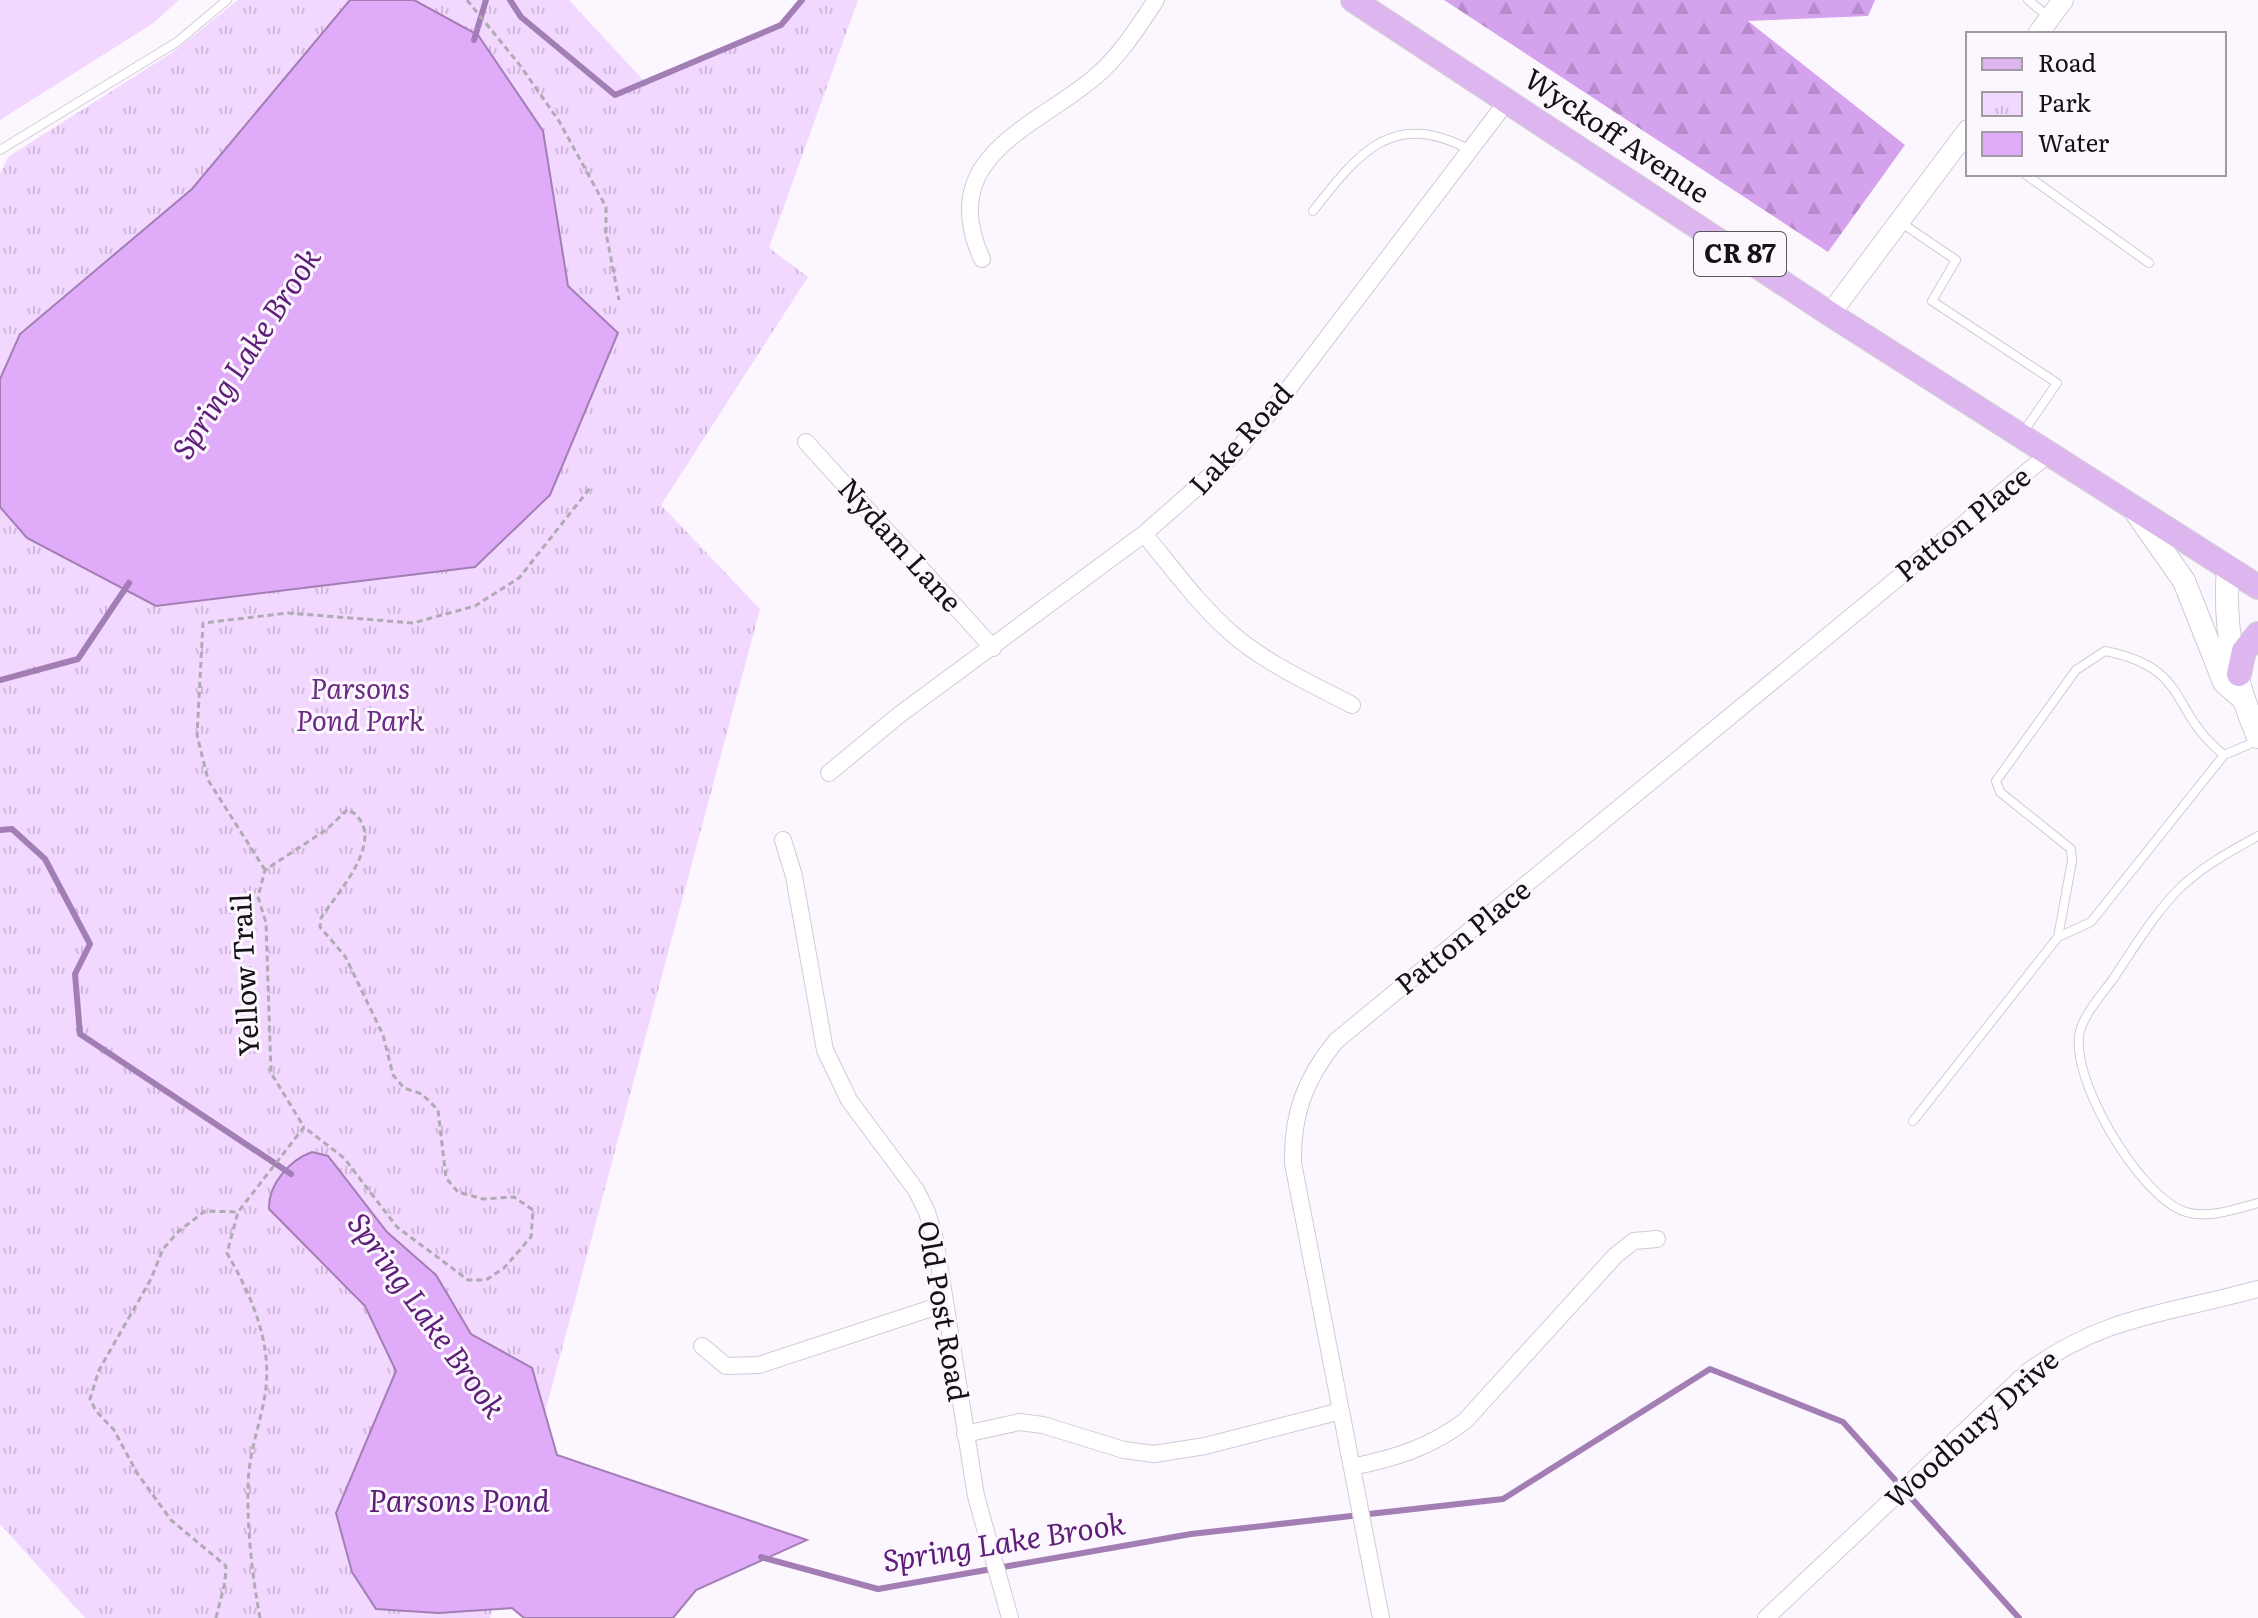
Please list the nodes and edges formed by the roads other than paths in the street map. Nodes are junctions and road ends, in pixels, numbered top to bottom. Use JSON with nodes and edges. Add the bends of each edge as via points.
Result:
{"nodes":[{"id":1,"x":227,"y":0,"type":"edge"},
{"id":2,"x":1156,"y":0,"type":"edge"},
{"id":3,"x":1353,"y":0,"type":"edge"},
{"id":4,"x":2028,"y":0,"type":"edge"},
{"id":5,"x":2063,"y":0,"type":"edge"},
{"id":6,"x":2044,"y":26,"type":"edge"},
{"id":7,"x":1508,"y":100,"type":"junction"},
{"id":8,"x":1966,"y":134,"type":"edge"},
{"id":9,"x":0,"y":150,"type":"edge"},
{"id":10,"x":1470,"y":150,"type":"junction"},
{"id":11,"x":2028,"y":176,"type":"edge"},
{"id":12,"x":1313,"y":211,"type":"dead end"},
{"id":13,"x":1899,"y":222,"type":"junction"},
{"id":14,"x":982,"y":259,"type":"dead end"},
{"id":15,"x":2149,"y":263,"type":"dead end"},
{"id":16,"x":1830,"y":314,"type":"junction"},
{"id":17,"x":2022,"y":434,"type":"junction"},
{"id":18,"x":806,"y":442,"type":"dead end"},
{"id":19,"x":2051,"y":452,"type":"junction"},
{"id":20,"x":2130,"y":504,"type":"junction"},
{"id":21,"x":1144,"y":534,"type":"junction"},
{"id":22,"x":2228,"y":568,"type":"junction"},
{"id":23,"x":2258,"y":587,"type":"edge"},
{"id":24,"x":2258,"y":634,"type":"edge"},
{"id":25,"x":993,"y":648,"type":"junction"},
{"id":26,"x":2240,"y":686,"type":"junction"},
{"id":27,"x":1352,"y":705,"type":"dead end"},
{"id":28,"x":2258,"y":738,"type":"edge"},
{"id":29,"x":2224,"y":755,"type":"junction"},
{"id":30,"x":829,"y":773,"type":"dead end"},
{"id":31,"x":2258,"y":836,"type":"edge"},
{"id":32,"x":783,"y":840,"type":"dead end"},
{"id":33,"x":2058,"y":937,"type":"junction"},
{"id":34,"x":1913,"y":1121,"type":"dead end"},
{"id":35,"x":2258,"y":1203,"type":"edge"},
{"id":36,"x":1657,"y":1239,"type":"dead end"},
{"id":37,"x":2258,"y":1289,"type":"edge"},
{"id":38,"x":944,"y":1304,"type":"junction"},
{"id":39,"x":702,"y":1346,"type":"dead end"},
{"id":40,"x":1341,"y":1411,"type":"junction"},
{"id":41,"x":965,"y":1434,"type":"junction"},
{"id":42,"x":1352,"y":1467,"type":"junction"},
{"id":43,"x":1010,"y":1618,"type":"edge"},
{"id":44,"x":1381,"y":1618,"type":"edge"},
{"id":45,"x":1766,"y":1618,"type":"edge"}],
"edges":[{"from":1,"to":9,"type":"lane","via":[[177,42]]},
{"from":2,"to":14,"type":"street","via":[[1099,74],[1070,99],[1017,129],[986,161],[972,204],[972,227]]},
{"from":3,"to":7,"type":"main road","name":"Wyckoff Avenue","number":"CR 87"},
{"from":4,"to":6,"type":"lane"},
{"from":5,"to":6,"type":"street"},
{"from":7,"to":10,"type":"street","name":"Lake Road"},
{"from":7,"to":16,"type":"main road","name":"Wyckoff Avenue","number":"CR 87"},
{"from":8,"to":13,"type":"street"},
{"from":10,"to":12,"type":"lane","via":[[1441,135],[1392,135],[1374,146]]},
{"from":10,"to":21,"type":"street","name":"Lake Road","via":[[1273,409],[1229,459]]},
{"from":11,"to":15,"type":"lane"},
{"from":13,"to":16,"type":"street"},
{"from":13,"to":17,"type":"lane","via":[[1956,260],[1932,301],[2057,383]]},
{"from":16,"to":17,"type":"main road","name":"Wyckoff Avenue","number":"CR 87"},
{"from":17,"to":19,"type":"main road","name":"Wyckoff Avenue","number":"CR 87"},
{"from":18,"to":25,"type":"street","name":"Nydam Lane"},
{"from":19,"to":20,"type":"main road","name":"Wyckoff Avenue","number":"CR 87"},
{"from":19,"to":40,"type":"street","name":"Patton Place","via":[[1336,1041],[1318,1063],[1296,1114],[1293,1163]]},
{"from":20,"to":22,"type":"main road","name":"Wyckoff Avenue","number":"CR 87"},
{"from":20,"to":26,"type":"main road","name":"Wyckoff Avenue","number":"CR 87","via":[[2184,581],[2224,682]]},
{"from":21,"to":25,"type":"street","name":"Lake Road"},
{"from":21,"to":27,"type":"street","via":[[1231,633]]},
{"from":22,"to":23,"type":"main road"},
{"from":22,"to":26,"type":"main road","name":"Wyckoff Avenue","number":"CR 87","via":[[2227,641]]},
{"from":24,"to":26,"type":"main road","via":[[2244,651]]},
{"from":25,"to":30,"type":"street","name":"Lake Road"},
{"from":26,"to":28,"type":"main road","name":"Wyckoff Avenue","number":"CR 87"},
{"from":28,"to":29,"type":"lane"},
{"from":29,"to":33,"type":"lane","via":[[2091,922]]},
{"from":29,"to":33,"type":"lane","via":[[2194,727],[2163,673],[2134,657],[2105,651],[2076,670],[1996,781],[2000,792],[2071,849]]},
{"from":31,"to":35,"type":"lane","via":[[2211,862],[2180,888],[2080,1029],[2079,1052],[2082,1075],[2107,1123],[2162,1198],[2184,1212],[2206,1215]]},
{"from":32,"to":38,"type":"street","name":"Old Post Road","via":[[825,1050],[849,1100],[927,1212]]},
{"from":33,"to":34,"type":"lane"},
{"from":36,"to":42,"type":"street","via":[[1634,1241],[1616,1255],[1465,1421],[1393,1459]]},
{"from":37,"to":45,"type":"street","name":"Woodbury Drive","via":[[2122,1321],[2053,1353]]},
{"from":38,"to":39,"type":"street","via":[[759,1365],[726,1366]]},
{"from":38,"to":41,"type":"street","name":"Old Post Road"},
{"from":40,"to":41,"type":"street","via":[[1154,1454],[1020,1422]]},
{"from":40,"to":42,"type":"street","name":"Patton Place"},
{"from":41,"to":43,"type":"street","name":"Old Post Road","via":[[984,1529]]},
{"from":42,"to":44,"type":"street","name":"Patton Place"}]}
